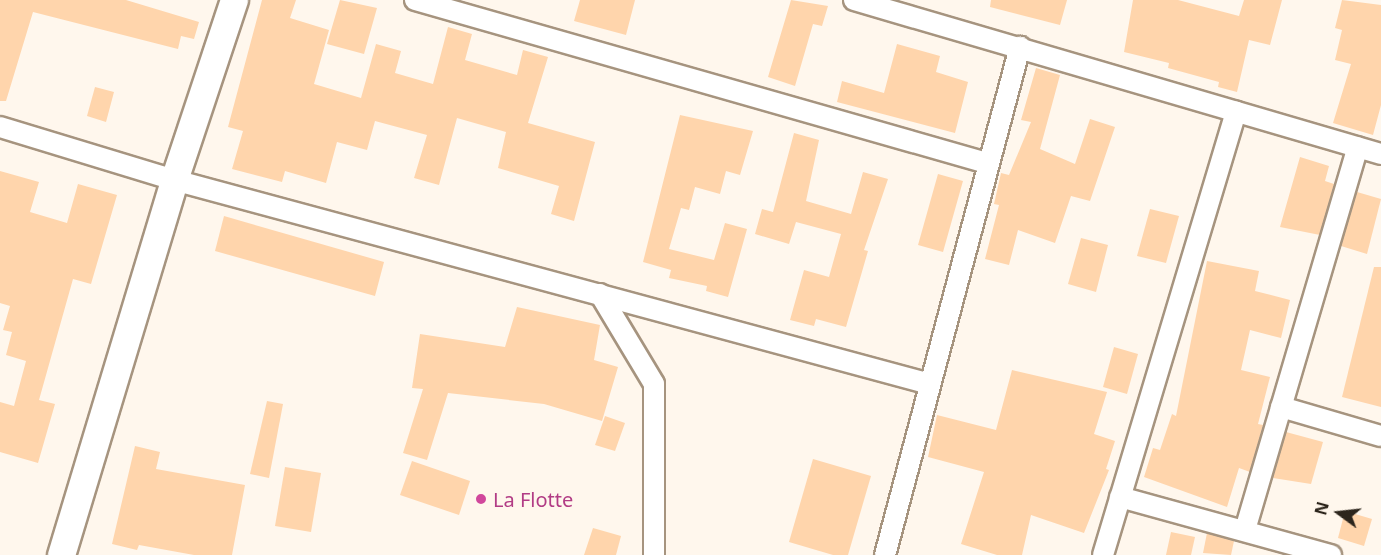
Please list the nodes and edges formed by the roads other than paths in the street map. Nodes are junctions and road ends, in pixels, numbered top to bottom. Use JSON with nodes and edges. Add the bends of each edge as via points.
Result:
{"nodes":[{"id":1,"x":234,"y":0,"type":"edge"},
{"id":2,"x":415,"y":0,"type":"edge"},
{"id":3,"x":854,"y":0,"type":"edge"},
{"id":4,"x":1020,"y":47,"type":"junction"},
{"id":5,"x":1236,"y":111,"type":"junction"},
{"id":6,"x":0,"y":127,"type":"edge"},
{"id":7,"x":1358,"y":147,"type":"junction"},
{"id":8,"x":1381,"y":154,"type":"edge"},
{"id":9,"x":987,"y":163,"type":"junction"},
{"id":10,"x":174,"y":180,"type":"junction"},
{"id":11,"x":600,"y":294,"type":"junction"},
{"id":12,"x":930,"y":384,"type":"junction"},
{"id":13,"x":1281,"y":407,"type":"junction"},
{"id":14,"x":1381,"y":436,"type":"edge"},
{"id":15,"x":1120,"y":497,"type":"junction"},
{"id":16,"x":1245,"y":531,"type":"junction"},
{"id":17,"x":61,"y":555,"type":"edge"},
{"id":18,"x":654,"y":555,"type":"edge"},
{"id":19,"x":885,"y":555,"type":"edge"},
{"id":20,"x":1103,"y":555,"type":"edge"},
{"id":21,"x":1331,"y":555,"type":"edge"}],
"edges":[{"from":1,"to":10,"type":"main road"},
{"from":2,"to":9,"type":"street"},
{"from":3,"to":4,"type":"street"},
{"from":4,"to":5,"type":"street"},
{"from":4,"to":9,"type":"street"},
{"from":5,"to":7,"type":"street"},
{"from":5,"to":15,"type":"street"},
{"from":6,"to":10,"type":"street"},
{"from":7,"to":8,"type":"street"},
{"from":7,"to":13,"type":"street"},
{"from":9,"to":12,"type":"street"},
{"from":10,"to":11,"type":"street"},
{"from":10,"to":17,"type":"main road"},
{"from":11,"to":12,"type":"street"},
{"from":11,"to":18,"type":"street","via":[[654,384]]},
{"from":12,"to":19,"type":"street"},
{"from":13,"to":14,"type":"street"},
{"from":13,"to":16,"type":"street"},
{"from":15,"to":16,"type":"street"},
{"from":15,"to":20,"type":"street"},
{"from":16,"to":21,"type":"street"}]}
